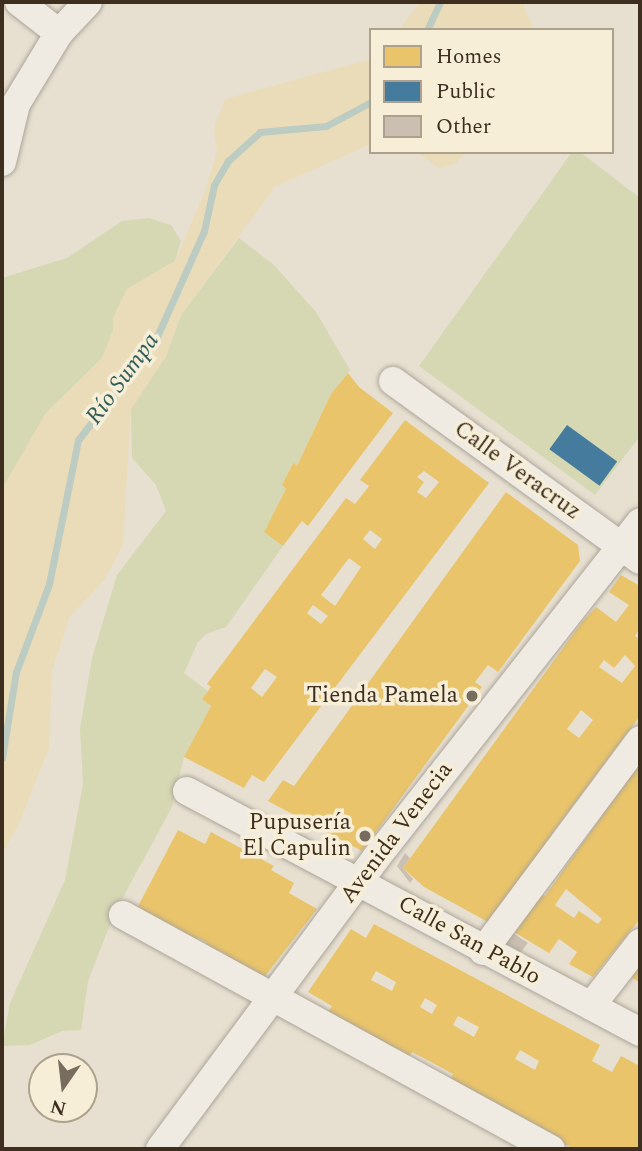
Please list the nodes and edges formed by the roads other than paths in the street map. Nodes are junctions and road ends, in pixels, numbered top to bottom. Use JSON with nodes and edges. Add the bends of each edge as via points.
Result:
{"nodes":[{"id":1,"x":19,"y":2,"type":"edge"},
{"id":2,"x":88,"y":2,"type":"edge"},
{"id":3,"x":59,"y":33,"type":"junction"},
{"id":4,"x":2,"y":162,"type":"edge"},
{"id":5,"x":393,"y":381,"type":"dead end"},
{"id":6,"x":640,"y":522,"type":"edge"},
{"id":7,"x":630,"y":553,"type":"edge"},
{"id":8,"x":640,"y":740,"type":"edge"},
{"id":9,"x":187,"y":791,"type":"dead end"},
{"id":10,"x":360,"y":881,"type":"junction"},
{"id":11,"x":123,"y":915,"type":"dead end"},
{"id":12,"x":640,"y":943,"type":"edge"},
{"id":13,"x":483,"y":951,"type":"junction"},
{"id":14,"x":274,"y":998,"type":"junction"},
{"id":15,"x":591,"y":1006,"type":"junction"},
{"id":16,"x":640,"y":1032,"type":"edge"},
{"id":17,"x":160,"y":1149,"type":"edge"},
{"id":18,"x":551,"y":1149,"type":"edge"}],
"edges":[{"from":1,"to":3,"type":"street"},
{"from":2,"to":3,"type":"street"},
{"from":3,"to":4,"type":"street","via":[[16,104]]},
{"from":5,"to":7,"type":"street","name":"Calle Veracruz"},
{"from":6,"to":7,"type":"street","name":"Avenida Venecia"},
{"from":7,"to":10,"type":"street","name":"Avenida Venecia"},
{"from":8,"to":13,"type":"street"},
{"from":9,"to":10,"type":"street","name":"Calle San Pablo"},
{"from":10,"to":13,"type":"street","name":"Calle San Pablo"},
{"from":10,"to":14,"type":"street","name":"Avenida Venecia"},
{"from":11,"to":14,"type":"street"},
{"from":12,"to":15,"type":"street"},
{"from":13,"to":15,"type":"street","name":"Calle San Pablo"},
{"from":14,"to":17,"type":"street","name":"Avenida Venecia"},
{"from":14,"to":18,"type":"street"},
{"from":15,"to":16,"type":"street","name":"Calle San Pablo"}]}
